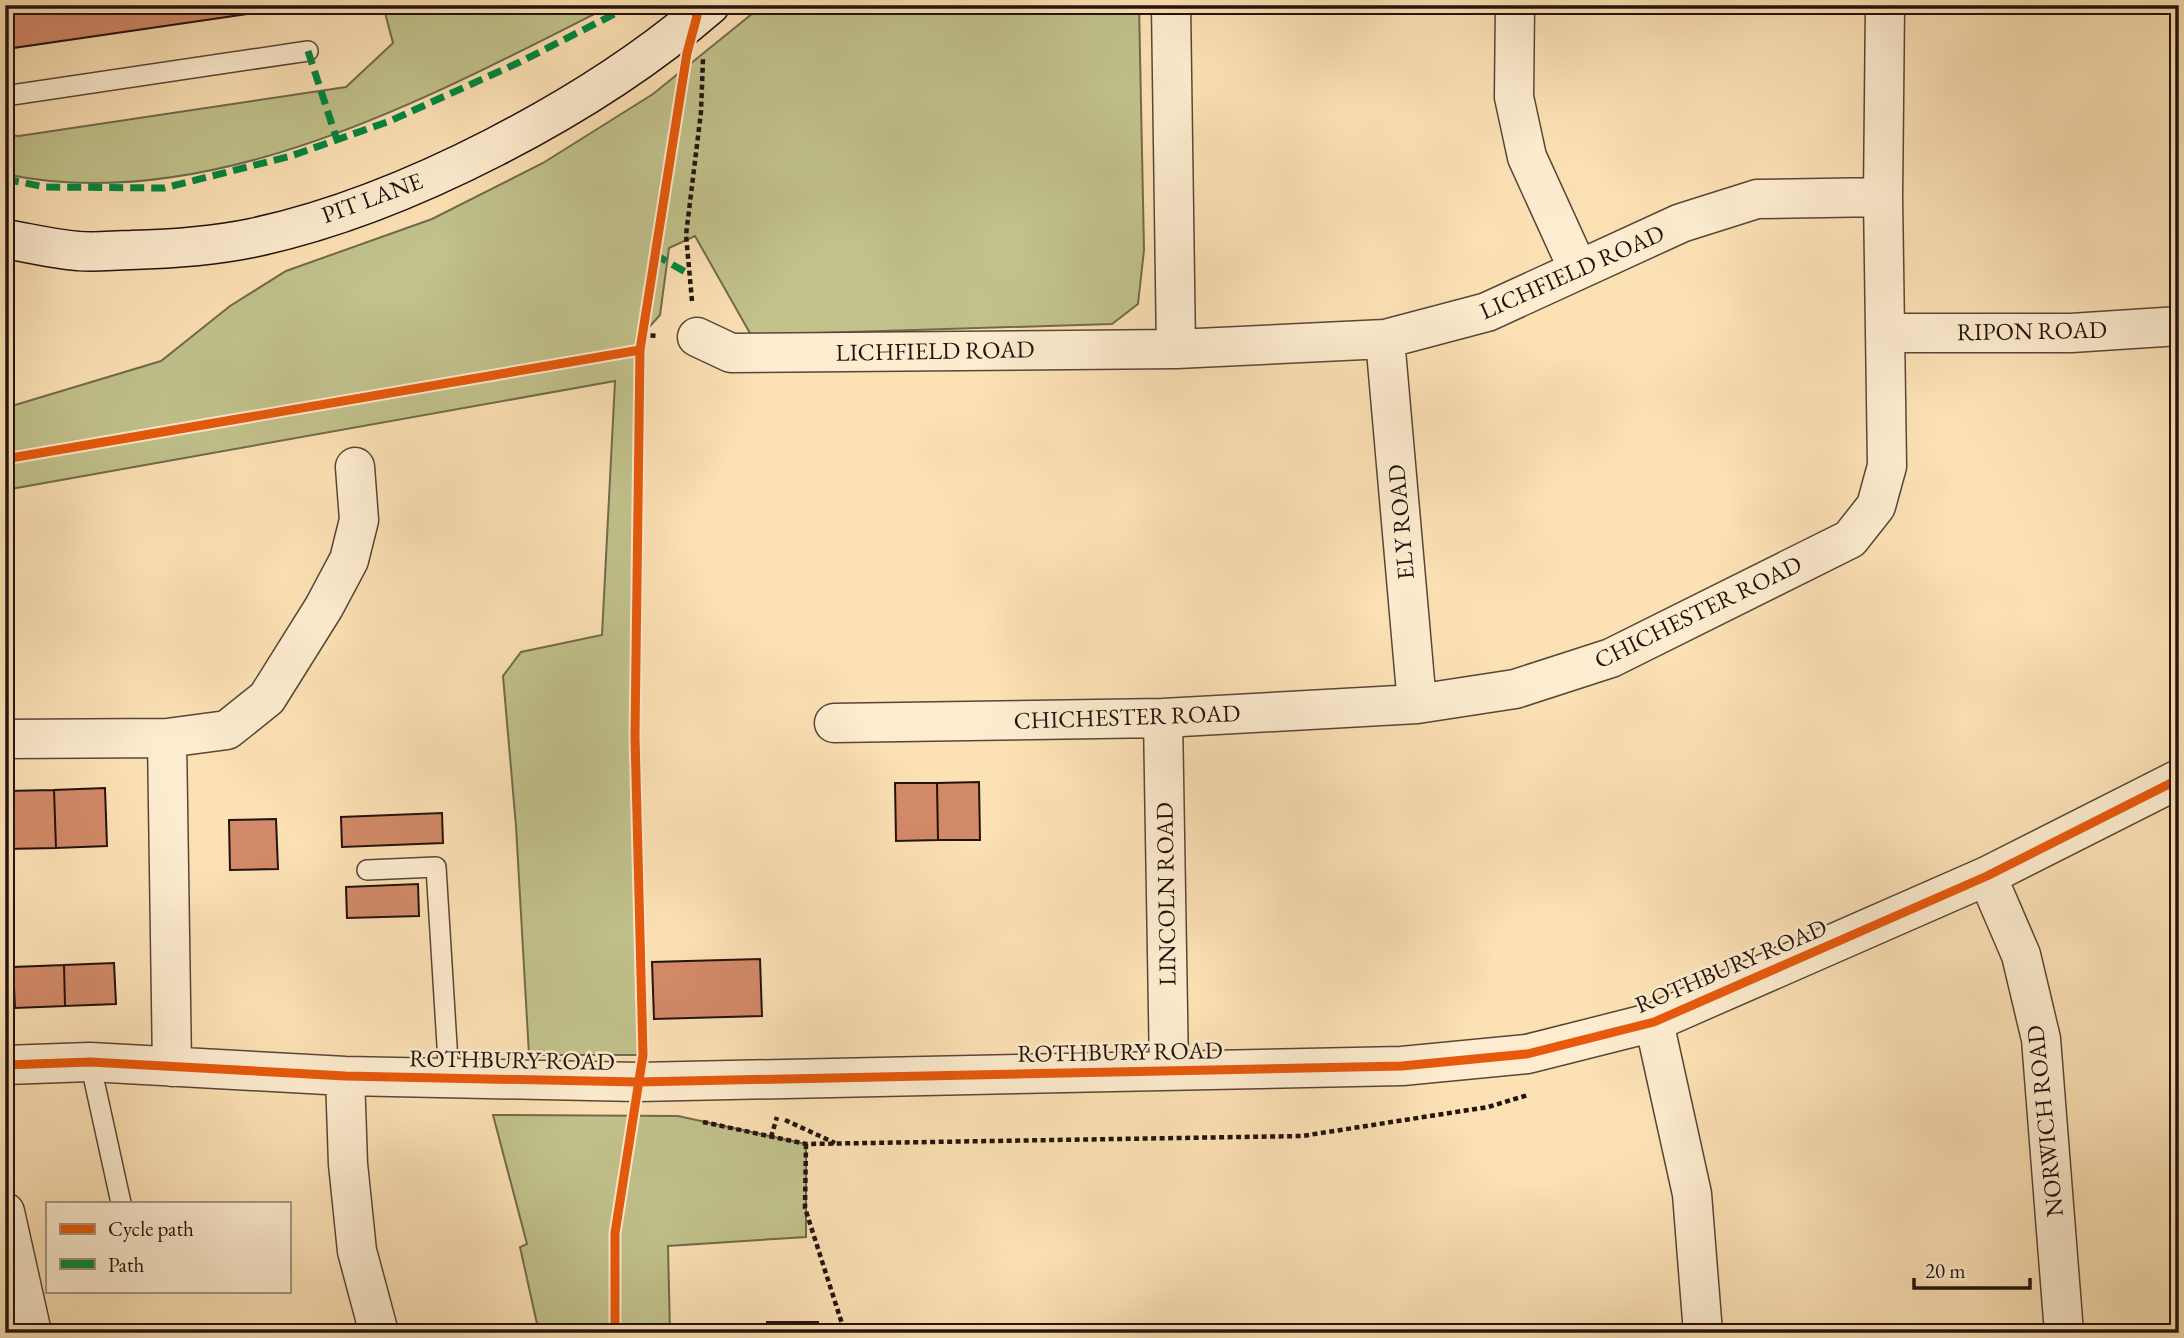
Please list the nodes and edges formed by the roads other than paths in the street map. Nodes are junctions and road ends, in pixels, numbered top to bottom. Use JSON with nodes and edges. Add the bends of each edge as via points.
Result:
{"nodes":[{"id":1,"x":1171,"y":5,"type":"edge"},
{"id":2,"x":1515,"y":5,"type":"edge"},
{"id":3,"x":1885,"y":5,"type":"edge"},
{"id":4,"x":704,"y":11,"type":"edge"},
{"id":5,"x":308,"y":51,"type":"dead end"},
{"id":6,"x":5,"y":96,"type":"edge"},
{"id":7,"x":1883,"y":197,"type":"junction"},
{"id":8,"x":5,"y":239,"type":"edge"},
{"id":9,"x":1578,"y":269,"type":"junction"},
{"id":10,"x":2179,"y":326,"type":"edge"},
{"id":11,"x":1886,"y":333,"type":"junction"},
{"id":12,"x":697,"y":337,"type":"road end"},
{"id":13,"x":1385,"y":339,"type":"junction"},
{"id":14,"x":1176,"y":349,"type":"junction"},
{"id":15,"x":355,"y":467,"type":"dead end"},
{"id":16,"x":1416,"y":704,"type":"junction"},
{"id":17,"x":1163,"y":718,"type":"junction"},
{"id":18,"x":834,"y":723,"type":"dead end"},
{"id":19,"x":167,"y":738,"type":"junction"},
{"id":20,"x":5,"y":739,"type":"edge"},
{"id":21,"x":2179,"y":779,"type":"edge"},
{"id":22,"x":367,"y":870,"type":"dead end"},
{"id":23,"x":1987,"y":876,"type":"junction"},
{"id":24,"x":1654,"y":1022,"type":"junction"},
{"id":25,"x":90,"y":1062,"type":"junction"},
{"id":26,"x":5,"y":1065,"type":"edge"},
{"id":27,"x":172,"y":1067,"type":"junction"},
{"id":28,"x":1169,"y":1070,"type":"junction"},
{"id":29,"x":345,"y":1076,"type":"junction"},
{"id":30,"x":449,"y":1078,"type":"junction"},
{"id":31,"x":121,"y":1202,"type":"edge"},
{"id":32,"x":5,"y":1212,"type":"edge"},
{"id":33,"x":32,"y":1333,"type":"edge"},
{"id":34,"x":379,"y":1333,"type":"edge"},
{"id":35,"x":1703,"y":1333,"type":"edge"},
{"id":36,"x":2064,"y":1333,"type":"edge"}],
"edges":[{"from":1,"to":14,"type":"street"},
{"from":2,"to":9,"type":"street","via":[[1514,97],[1527,158]]},
{"from":3,"to":7,"type":"street","name":"CHICHESTER ROAD"},
{"from":4,"to":8,"type":"street","name":"PIT LANE","via":[[648,55],[551,117],[367,203],[252,238],[170,249],[79,251]]},
{"from":5,"to":6,"type":"lane"},
{"from":7,"to":9,"type":"street","name":"LICHFIELD ROAD","via":[[1757,200],[1681,223]]},
{"from":7,"to":11,"type":"street","name":"CHICHESTER ROAD"},
{"from":9,"to":13,"type":"street","name":"LICHFIELD ROAD","via":[[1487,312]]},
{"from":10,"to":11,"type":"street","name":"RIPON ROAD","via":[[2071,333]]},
{"from":11,"to":16,"type":"street","name":"CHICHESTER ROAD","via":[[1888,466],[1875,506],[1850,538],[1611,658],[1516,689]]},
{"from":12,"to":14,"type":"street","name":"LICHFIELD ROAD","via":[[730,353]]},
{"from":13,"to":14,"type":"street","name":"LICHFIELD ROAD"},
{"from":13,"to":16,"type":"street","name":"ELY ROAD"},
{"from":15,"to":19,"type":"street","via":[[359,520],[349,560],[267,698],[227,730]]},
{"from":16,"to":17,"type":"street","name":"CHICHESTER ROAD"},
{"from":17,"to":18,"type":"street","name":"CHICHESTER ROAD"},
{"from":17,"to":28,"type":"street","name":"LINCOLN ROAD"},
{"from":19,"to":20,"type":"street"},
{"from":19,"to":27,"type":"street"},
{"from":21,"to":23,"type":"street","name":"ROTHBURY ROAD"},
{"from":22,"to":30,"type":"lane","via":[[436,867]]},
{"from":23,"to":24,"type":"street","name":"ROTHBURY ROAD"},
{"from":23,"to":36,"type":"street","name":"NORWICH ROAD","via":[[2021,955],[2041,1040]]},
{"from":24,"to":28,"type":"street","name":"ROTHBURY ROAD","via":[[1513,1055],[1402,1066]]},
{"from":24,"to":35,"type":"street","via":[[1692,1194]]},
{"from":25,"to":26,"type":"street","name":"ROTHBURY ROAD"},
{"from":25,"to":27,"type":"street","name":"ROTHBURY ROAD"},
{"from":25,"to":31,"type":"lane"},
{"from":27,"to":29,"type":"street","name":"ROTHBURY ROAD"},
{"from":28,"to":30,"type":"street","name":"ROTHBURY ROAD","via":[[638,1082]]},
{"from":29,"to":30,"type":"street","name":"ROTHBURY ROAD"},
{"from":29,"to":34,"type":"street","via":[[357,1251]]},
{"from":32,"to":33,"type":"street"}]}
